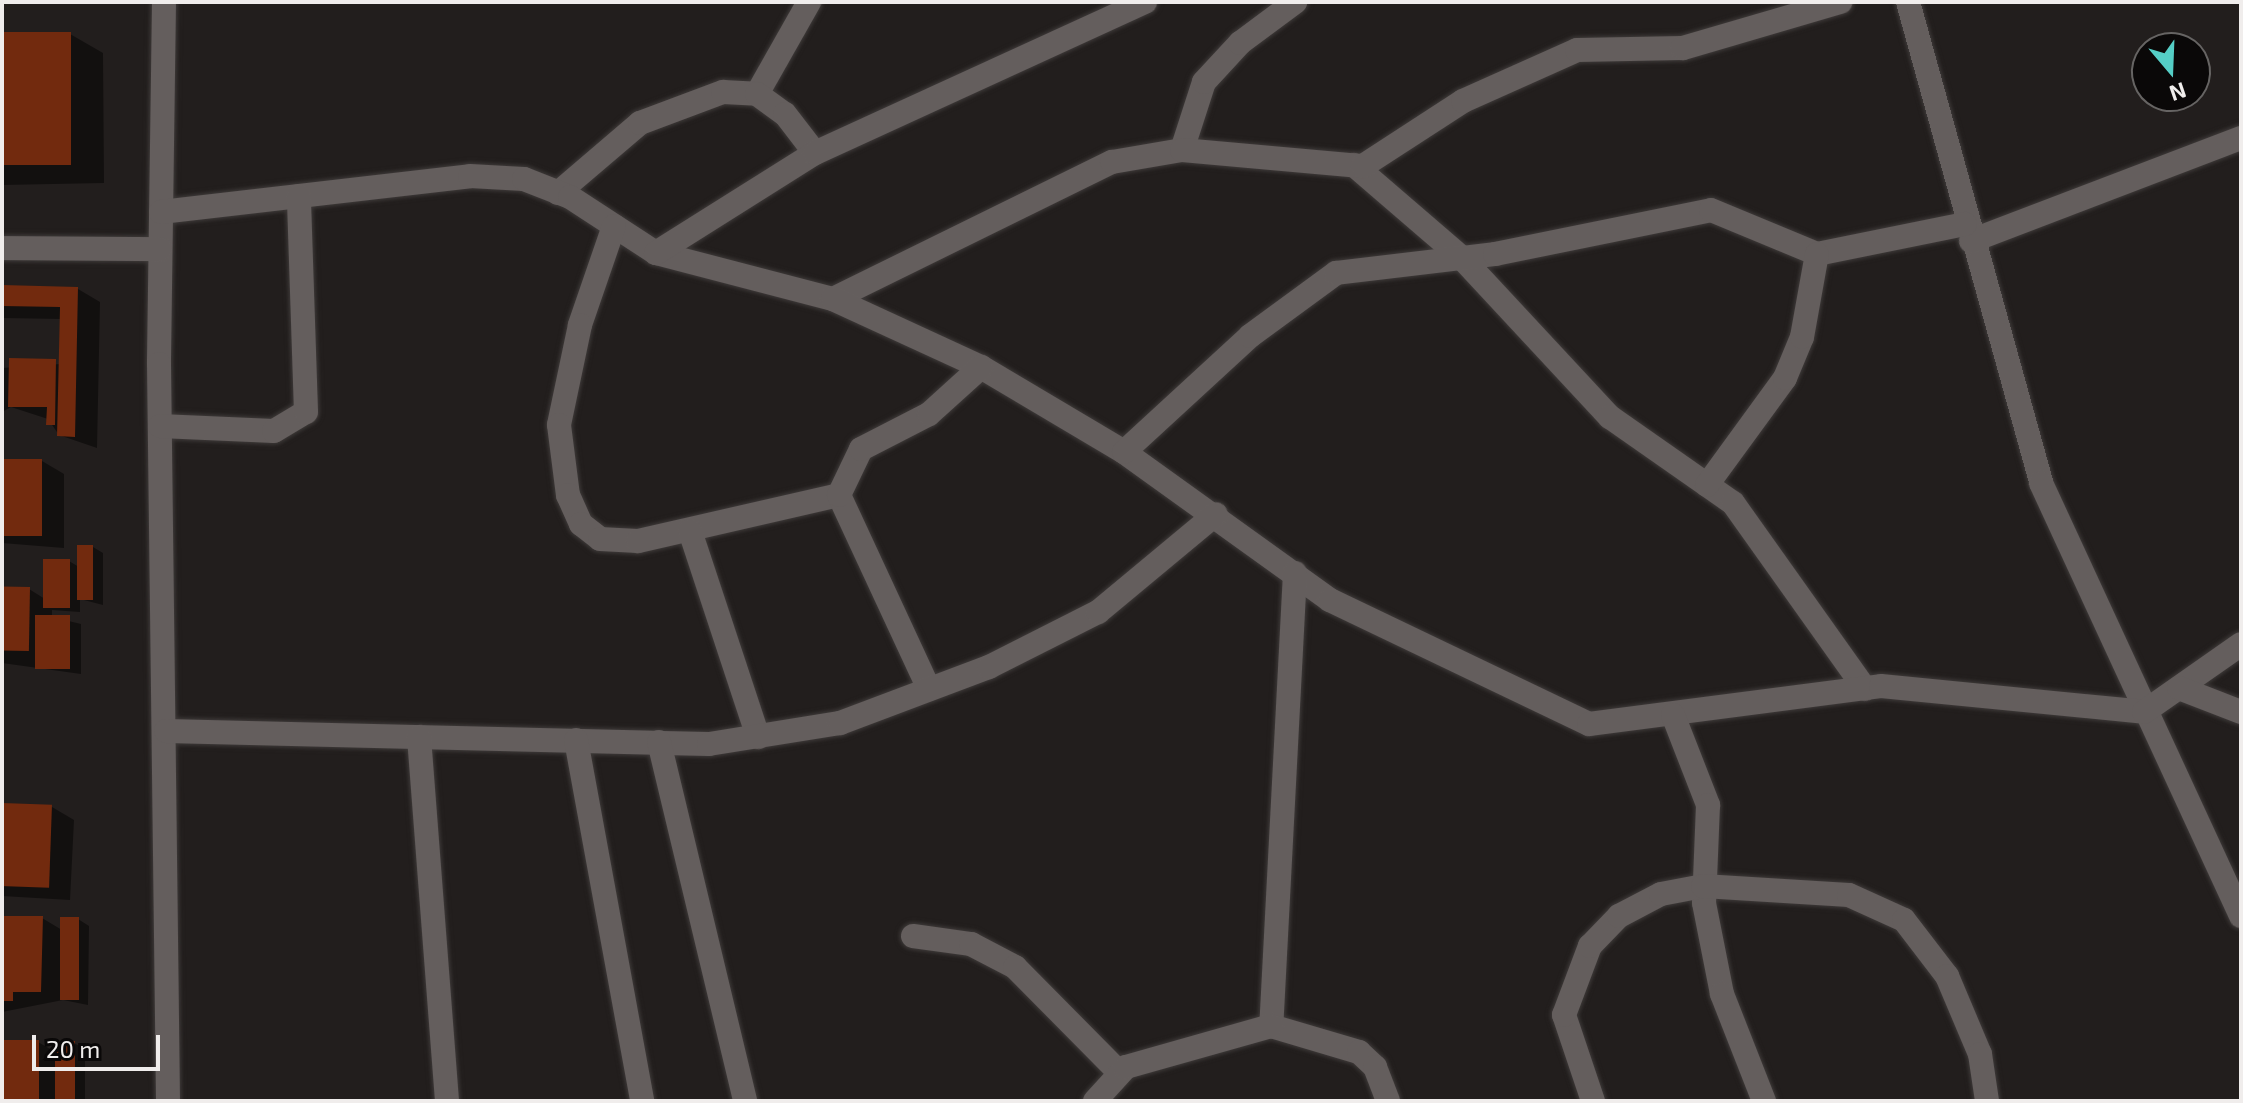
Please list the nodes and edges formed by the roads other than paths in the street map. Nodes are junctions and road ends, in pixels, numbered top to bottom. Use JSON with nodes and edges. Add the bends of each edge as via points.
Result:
{"nodes":[{"id":1,"x":164,"y":2,"type":"edge"},
{"id":2,"x":809,"y":2,"type":"edge"},
{"id":3,"x":1145,"y":2,"type":"edge"},
{"id":4,"x":1295,"y":2,"type":"edge"},
{"id":5,"x":1840,"y":2,"type":"edge"},
{"id":6,"x":1908,"y":2,"type":"edge"},
{"id":7,"x":1110,"y":8,"type":"edge"},
{"id":8,"x":1264,"y":11,"type":"edge"},
{"id":9,"x":757,"y":94,"type":"junction"},
{"id":10,"x":2241,"y":138,"type":"edge"},
{"id":11,"x":1182,"y":150,"type":"junction"},
{"id":12,"x":815,"y":153,"type":"junction"},
{"id":13,"x":1354,"y":165,"type":"junction"},
{"id":14,"x":558,"y":193,"type":"junction"},
{"id":15,"x":299,"y":196,"type":"junction"},
{"id":16,"x":161,"y":212,"type":"junction"},
{"id":17,"x":614,"y":226,"type":"junction"},
{"id":18,"x":1968,"y":232,"type":"junction"},
{"id":19,"x":2,"y":248,"type":"edge"},
{"id":20,"x":160,"y":249,"type":"junction"},
{"id":21,"x":656,"y":253,"type":"junction"},
{"id":22,"x":1817,"y":254,"type":"junction"},
{"id":23,"x":1462,"y":258,"type":"junction"},
{"id":24,"x":833,"y":299,"type":"junction"},
{"id":25,"x":981,"y":367,"type":"junction"},
{"id":26,"x":160,"y":426,"type":"junction"},
{"id":27,"x":1124,"y":452,"type":"junction"},
{"id":28,"x":1707,"y":485,"type":"junction"},
{"id":29,"x":839,"y":495,"type":"junction"},
{"id":30,"x":1216,"y":514,"type":"junction"},
{"id":31,"x":690,"y":531,"type":"junction"},
{"id":32,"x":1295,"y":573,"type":"junction"},
{"id":33,"x":2241,"y":644,"type":"edge"},
{"id":34,"x":2179,"y":688,"type":"junction"},
{"id":35,"x":929,"y":689,"type":"junction"},
{"id":36,"x":1865,"y":689,"type":"junction"},
{"id":37,"x":2144,"y":712,"type":"junction"},
{"id":38,"x":2241,"y":712,"type":"edge"},
{"id":39,"x":1673,"y":715,"type":"junction"},
{"id":40,"x":166,"y":731,"type":"junction"},
{"id":41,"x":419,"y":737,"type":"junction"},
{"id":42,"x":758,"y":737,"type":"junction"},
{"id":43,"x":576,"y":740,"type":"junction"},
{"id":44,"x":659,"y":742,"type":"junction"},
{"id":45,"x":1703,"y":886,"type":"junction"},
{"id":46,"x":2241,"y":916,"type":"edge"},
{"id":47,"x":913,"y":936,"type":"dead end"},
{"id":48,"x":1271,"y":1026,"type":"junction"},
{"id":49,"x":1119,"y":1072,"type":"junction"},
{"id":50,"x":168,"y":1101,"type":"edge"},
{"id":51,"x":447,"y":1101,"type":"edge"},
{"id":52,"x":642,"y":1101,"type":"edge"},
{"id":53,"x":745,"y":1101,"type":"edge"},
{"id":54,"x":1095,"y":1101,"type":"edge"},
{"id":55,"x":1388,"y":1101,"type":"edge"},
{"id":56,"x":1593,"y":1101,"type":"edge"},
{"id":57,"x":1764,"y":1101,"type":"edge"},
{"id":58,"x":1987,"y":1101,"type":"edge"}],
"edges":[{"from":1,"to":16,"type":"street"},
{"from":2,"to":9,"type":"street"},
{"from":3,"to":7,"type":"street"},
{"from":4,"to":8,"type":"street"},
{"from":5,"to":13,"type":"street","via":[[1683,48],[1577,50],[1463,101]]},
{"from":6,"to":18,"type":"street"},
{"from":7,"to":12,"type":"street"},
{"from":8,"to":11,"type":"street","via":[[1204,82]]},
{"from":9,"to":12,"type":"street","via":[[785,114]]},
{"from":9,"to":14,"type":"street","via":[[723,92],[640,123]]},
{"from":10,"to":18,"type":"street"},
{"from":11,"to":13,"type":"street"},
{"from":11,"to":24,"type":"street","via":[[1112,162]]},
{"from":12,"to":21,"type":"street"},
{"from":13,"to":23,"type":"street"},
{"from":14,"to":15,"type":"street","via":[[524,179],[470,176]]},
{"from":14,"to":17,"type":"street"},
{"from":15,"to":16,"type":"street"},
{"from":15,"to":26,"type":"street","via":[[306,412],[274,431]]},
{"from":16,"to":20,"type":"street"},
{"from":17,"to":21,"type":"street"},
{"from":17,"to":31,"type":"street","via":[[580,325],[559,425],[568,495],[581,524],[600,539]]},
{"from":18,"to":22,"type":"street"},
{"from":18,"to":37,"type":"street","via":[[2041,483]]},
{"from":19,"to":20,"type":"street"},
{"from":20,"to":26,"type":"street"},
{"from":21,"to":24,"type":"street"},
{"from":22,"to":23,"type":"street","via":[[1711,210]]},
{"from":22,"to":28,"type":"street","via":[[1802,337],[1785,378]]},
{"from":23,"to":27,"type":"street","via":[[1336,273],[1250,336]]},
{"from":23,"to":28,"type":"street","via":[[1610,417]]},
{"from":24,"to":25,"type":"street"},
{"from":25,"to":27,"type":"street"},
{"from":25,"to":29,"type":"street","via":[[929,414],[861,449]]},
{"from":26,"to":40,"type":"street"},
{"from":27,"to":30,"type":"street"},
{"from":28,"to":36,"type":"street","via":[[1733,503]]},
{"from":29,"to":31,"type":"street"},
{"from":29,"to":35,"type":"street"},
{"from":30,"to":32,"type":"street"},
{"from":30,"to":35,"type":"street","via":[[1098,612]]},
{"from":31,"to":42,"type":"street"},
{"from":32,"to":39,"type":"street","via":[[1330,600],[1589,724]]},
{"from":32,"to":48,"type":"street"},
{"from":33,"to":34,"type":"street"},
{"from":34,"to":37,"type":"street"},
{"from":34,"to":38,"type":"street"},
{"from":35,"to":42,"type":"street","via":[[840,723]]},
{"from":36,"to":37,"type":"street"},
{"from":36,"to":39,"type":"street"},
{"from":37,"to":46,"type":"street"},
{"from":39,"to":45,"type":"street","via":[[1708,805],[1712,834]]},
{"from":40,"to":41,"type":"street"},
{"from":40,"to":50,"type":"street"},
{"from":41,"to":43,"type":"street"},
{"from":41,"to":51,"type":"street"},
{"from":42,"to":44,"type":"street"},
{"from":43,"to":44,"type":"street"},
{"from":43,"to":52,"type":"street"},
{"from":44,"to":53,"type":"street"},
{"from":45,"to":56,"type":"street","via":[[1661,894],[1619,916],[1590,946],[1564,1015]]},
{"from":45,"to":57,"type":"street","via":[[1722,994]]},
{"from":45,"to":58,"type":"street","via":[[1849,895],[1904,920],[1947,976],[1980,1054]]},
{"from":47,"to":49,"type":"street","via":[[971,944],[1015,967]]},
{"from":48,"to":49,"type":"street"},
{"from":48,"to":55,"type":"street","via":[[1359,1052],[1375,1067]]},
{"from":49,"to":54,"type":"street"}]}
